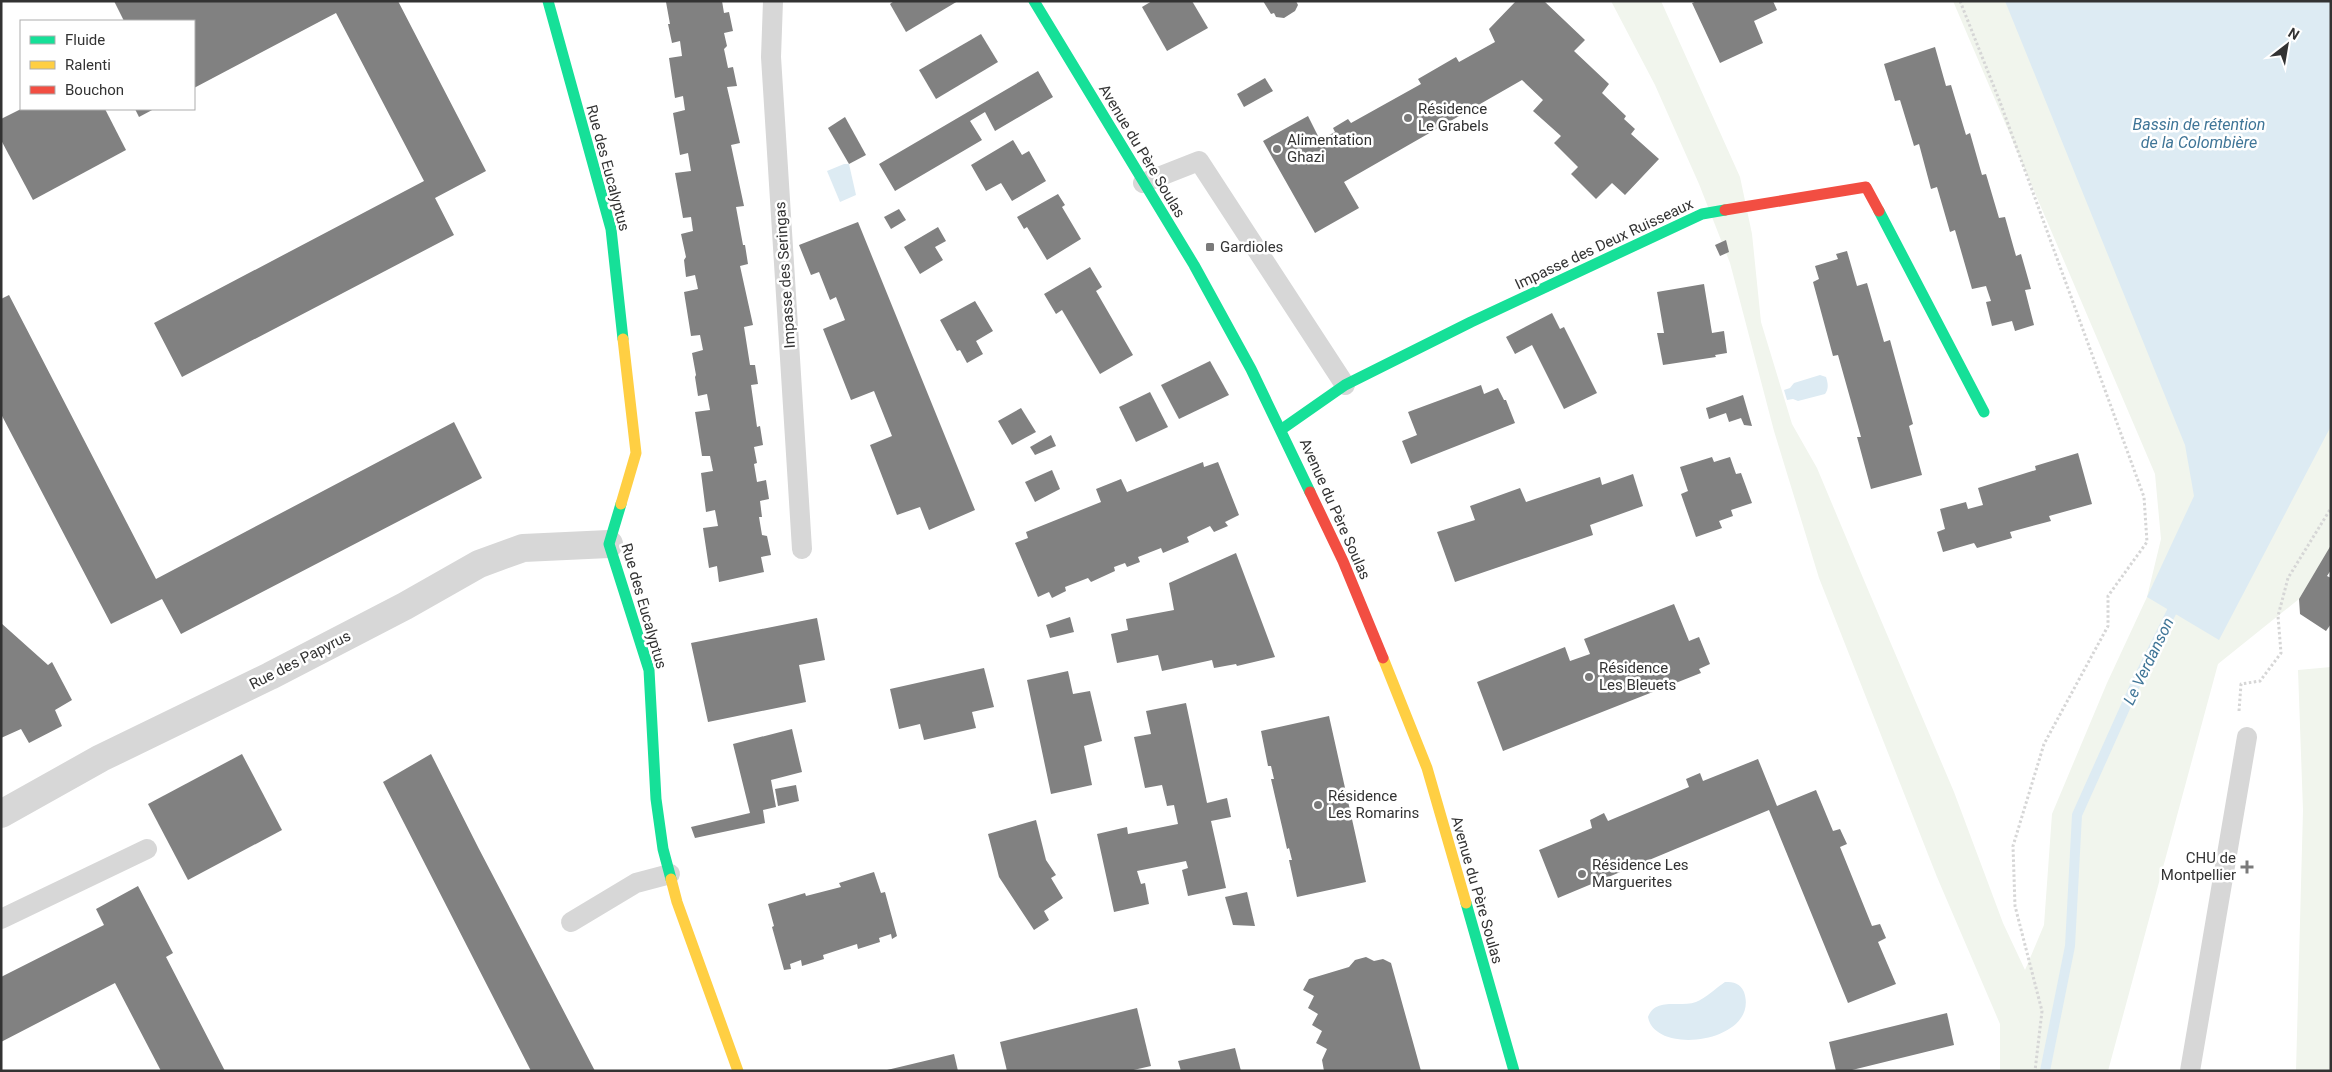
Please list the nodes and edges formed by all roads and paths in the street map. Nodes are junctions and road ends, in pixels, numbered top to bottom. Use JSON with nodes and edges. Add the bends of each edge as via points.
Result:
{"nodes":[{"id":1,"x":548,"y":1,"type":"edge"},
{"id":2,"x":773,"y":1,"type":"edge"},
{"id":3,"x":1034,"y":1,"type":"edge"},
{"id":4,"x":1960,"y":1,"type":"edge"},
{"id":5,"x":1143,"y":183,"type":"junction"},
{"id":6,"x":1345,"y":385,"type":"junction"},
{"id":7,"x":1984,"y":412,"type":"dead end"},
{"id":8,"x":1282,"y":429,"type":"junction"},
{"id":9,"x":2331,"y":508,"type":"edge"},
{"id":10,"x":609,"y":544,"type":"junction"},
{"id":11,"x":802,"y":549,"type":"dead end"},
{"id":12,"x":2248,"y":737,"type":"joint"},
{"id":13,"x":1,"y":814,"type":"edge"},
{"id":14,"x":147,"y":849,"type":"dead end"},
{"id":15,"x":670,"y":874,"type":"junction"},
{"id":16,"x":1,"y":919,"type":"edge"},
{"id":17,"x":571,"y":922,"type":"dead end"},
{"id":18,"x":738,"y":1071,"type":"edge"},
{"id":19,"x":1514,"y":1071,"type":"edge"},
{"id":20,"x":2035,"y":1071,"type":"edge"},
{"id":21,"x":2190,"y":1071,"type":"edge"}],
"edges":[{"from":1,"to":10,"type":"street","name":"Rue des Eucalyptus","via":[[611,229],[619,300],[636,452]]},
{"from":2,"to":11,"type":"lane","name":"Impasse des Seringas","via":[[771,57]]},
{"from":3,"to":5,"type":"street","name":"Avenue du Père Soulas"},
{"from":4,"to":20,"type":"path","via":[[2144,497],[2147,542],[2108,596],[2108,626],[2044,744],[2012,846],[2015,906],[2042,1011]]},
{"from":5,"to":6,"type":"lane","via":[[1199,161]]},
{"from":5,"to":8,"type":"street","name":"Avenue du Père Soulas","via":[[1194,265]]},
{"from":6,"to":7,"type":"street","name":"Impasse des Deux Ruisseaux","via":[[1702,214],[1866,187]]},
{"from":6,"to":8,"type":"street","name":"Impasse des Deux Ruisseaux"},
{"from":8,"to":19,"type":"street","name":"Avenue du Père Soulas","via":[[1343,561],[1426,768]]},
{"from":9,"to":12,"type":"path","via":[[2288,578],[2278,616],[2281,653],[2260,681],[2241,684],[2238,713]]},
{"from":10,"to":13,"type":"street","name":"Rue des Papyrus","via":[[523,548],[478,564],[405,606],[101,758]]},
{"from":10,"to":15,"type":"street","name":"Rue des Eucalyptus","via":[[649,670],[656,799]]},
{"from":12,"to":21,"type":"lane"},
{"from":14,"to":16,"type":"lane"},
{"from":15,"to":17,"type":"lane","via":[[636,883]]},
{"from":15,"to":18,"type":"street","name":"Rue des Eucalyptus","via":[[677,902]]}]}
